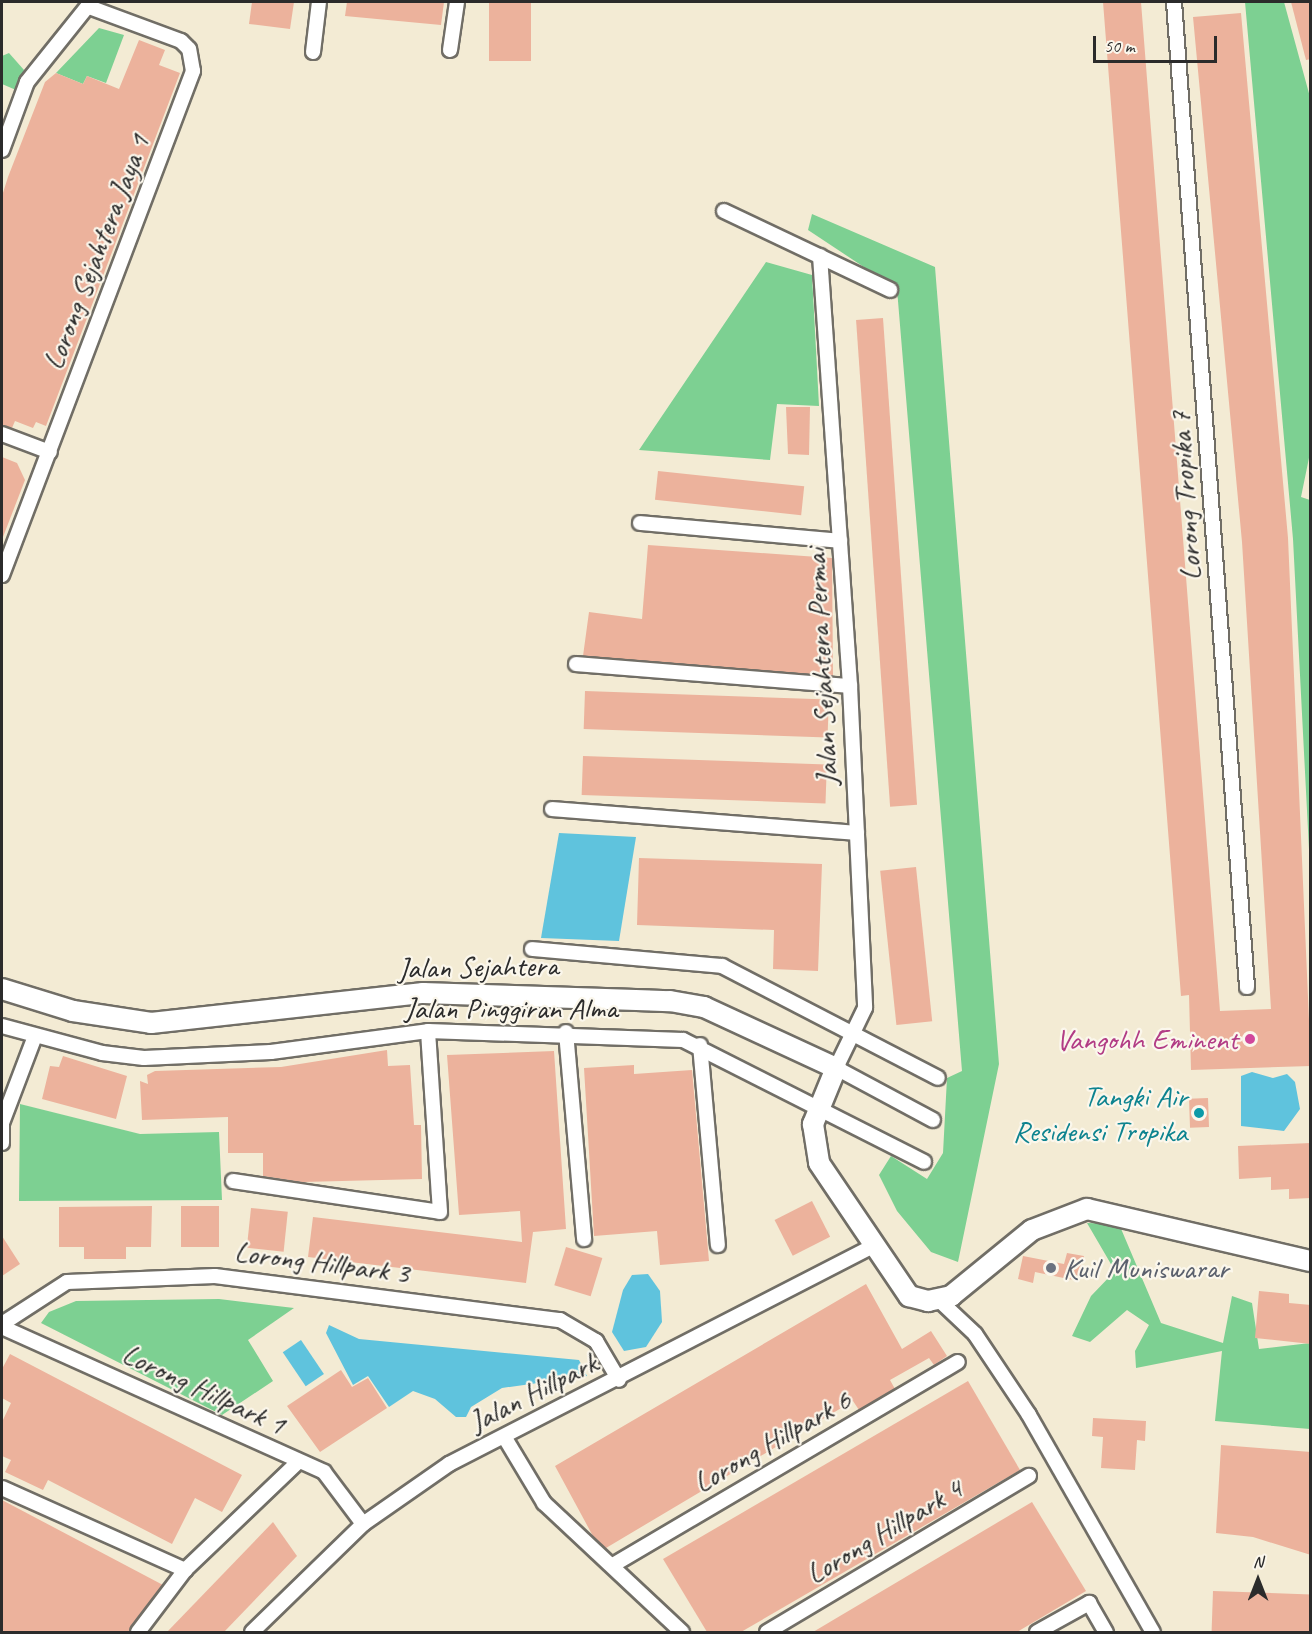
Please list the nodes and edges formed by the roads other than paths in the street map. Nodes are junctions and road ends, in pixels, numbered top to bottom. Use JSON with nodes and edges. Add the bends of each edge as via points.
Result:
{"nodes":[{"id":1,"x":319,"y":2,"type":"edge"},
{"id":2,"x":457,"y":2,"type":"edge"},
{"id":3,"x":1174,"y":2,"type":"edge"},
{"id":4,"x":90,"y":4,"type":"edge"},
{"id":5,"x":450,"y":50,"type":"dead end"},
{"id":6,"x":313,"y":52,"type":"dead end"},
{"id":7,"x":2,"y":150,"type":"edge"},
{"id":8,"x":724,"y":211,"type":"dead end"},
{"id":9,"x":820,"y":256,"type":"junction"},
{"id":10,"x":890,"y":290,"type":"dead end"},
{"id":11,"x":2,"y":434,"type":"edge"},
{"id":12,"x":50,"y":452,"type":"junction"},
{"id":13,"x":640,"y":523,"type":"dead end"},
{"id":14,"x":840,"y":541,"type":"junction"},
{"id":15,"x":2,"y":575,"type":"edge"},
{"id":16,"x":576,"y":664,"type":"dead end"},
{"id":17,"x":850,"y":686,"type":"junction"},
{"id":18,"x":552,"y":809,"type":"dead end"},
{"id":19,"x":857,"y":833,"type":"junction"},
{"id":20,"x":532,"y":949,"type":"dead end"},
{"id":21,"x":1247,"y":987,"type":"dead end"},
{"id":22,"x":2,"y":989,"type":"edge"},
{"id":23,"x":2,"y":1026,"type":"edge"},
{"id":24,"x":428,"y":1031,"type":"junction"},
{"id":25,"x":566,"y":1032,"type":"junction"},
{"id":26,"x":852,"y":1034,"type":"junction"},
{"id":27,"x":35,"y":1036,"type":"junction"},
{"id":28,"x":700,"y":1045,"type":"junction"},
{"id":29,"x":836,"y":1068,"type":"junction"},
{"id":30,"x":938,"y":1078,"type":"dead end"},
{"id":31,"x":818,"y":1107,"type":"junction"},
{"id":32,"x":933,"y":1120,"type":"dead end"},
{"id":33,"x":2,"y":1143,"type":"edge"},
{"id":34,"x":924,"y":1162,"type":"dead end"},
{"id":35,"x":233,"y":1180,"type":"dead end"},
{"id":36,"x":584,"y":1239,"type":"dead end"},
{"id":37,"x":718,"y":1245,"type":"dead end"},
{"id":38,"x":872,"y":1247,"type":"junction"},
{"id":39,"x":1311,"y":1261,"type":"edge"},
{"id":40,"x":940,"y":1300,"type":"junction"},
{"id":41,"x":2,"y":1325,"type":"edge"},
{"id":42,"x":958,"y":1362,"type":"dead end"},
{"id":43,"x":619,"y":1380,"type":"junction"},
{"id":44,"x":505,"y":1438,"type":"junction"},
{"id":45,"x":298,"y":1462,"type":"junction"},
{"id":46,"x":1029,"y":1476,"type":"dead end"},
{"id":47,"x":2,"y":1488,"type":"edge"},
{"id":48,"x":363,"y":1524,"type":"junction"},
{"id":49,"x":613,"y":1565,"type":"junction"},
{"id":50,"x":185,"y":1570,"type":"junction"},
{"id":51,"x":138,"y":1632,"type":"edge"},
{"id":52,"x":252,"y":1632,"type":"edge"},
{"id":53,"x":681,"y":1632,"type":"edge"},
{"id":54,"x":768,"y":1632,"type":"edge"},
{"id":55,"x":1037,"y":1632,"type":"edge"},
{"id":56,"x":1106,"y":1632,"type":"edge"},
{"id":57,"x":1153,"y":1632,"type":"edge"}],
"edges":[{"from":1,"to":6,"type":"street"},
{"from":2,"to":5,"type":"street"},
{"from":3,"to":21,"type":"street","name":"Lorong Tropika 7"},
{"from":4,"to":7,"type":"street","via":[[27,82]]},
{"from":4,"to":12,"type":"street","name":"Lorong Sejahtera Jaya 1","via":[[181,41],[189,49],[193,71]]},
{"from":8,"to":9,"type":"street"},
{"from":9,"to":10,"type":"street"},
{"from":9,"to":14,"type":"street","name":"Jalan Sejahtera Permai"},
{"from":11,"to":12,"type":"street"},
{"from":12,"to":15,"type":"street","name":"Lorong Sejahtera Jaya 1"},
{"from":13,"to":14,"type":"street"},
{"from":14,"to":17,"type":"street","name":"Jalan Sejahtera Permai"},
{"from":16,"to":17,"type":"street"},
{"from":17,"to":19,"type":"street","name":"Jalan Sejahtera Permai"},
{"from":18,"to":19,"type":"street"},
{"from":19,"to":26,"type":"street","name":"Jalan Sejahtera Permai","via":[[865,1008]]},
{"from":20,"to":26,"type":"street","via":[[722,966]]},
{"from":22,"to":29,"type":"main road","name":"Jalan Sejahtera","via":[[73,1011],[151,1023],[423,993],[670,1000],[735,1018]]},
{"from":23,"to":27,"type":"street","name":"Jalan Pinggiran Alma"},
{"from":24,"to":25,"type":"street","name":"Jalan Pinggiran Alma"},
{"from":24,"to":27,"type":"street","name":"Jalan Pinggiran Alma","via":[[271,1052],[144,1058]]},
{"from":24,"to":35,"type":"street","via":[[440,1212]]},
{"from":25,"to":28,"type":"street","name":"Jalan Pinggiran Alma"},
{"from":25,"to":36,"type":"street"},
{"from":26,"to":29,"type":"street","name":"Jalan Sejahtera Permai"},
{"from":26,"to":30,"type":"street"},
{"from":27,"to":33,"type":"street","via":[[2,1123]]},
{"from":28,"to":31,"type":"street","name":"Jalan Pinggiran Alma"},
{"from":28,"to":37,"type":"street"},
{"from":29,"to":31,"type":"main road"},
{"from":29,"to":32,"type":"street","name":"Jalan Sejahtera"},
{"from":31,"to":34,"type":"street","name":"Jalan Pinggiran Alma"},
{"from":31,"to":38,"type":"main road","via":[[813,1124],[819,1163]]},
{"from":38,"to":40,"type":"main road","via":[[909,1296]]},
{"from":38,"to":43,"type":"street","name":"Jalan Hillpark"},
{"from":39,"to":40,"type":"main road","via":[[1087,1209],[1032,1230]]},
{"from":40,"to":57,"type":"street","via":[[975,1334],[1029,1415]]},
{"from":41,"to":43,"type":"street","name":"Lorong Hillpark 3","via":[[67,1282],[192,1276],[259,1280],[560,1320],[596,1341]]},
{"from":41,"to":45,"type":"street","name":"Lorong Hillpark 1"},
{"from":42,"to":49,"type":"street","name":"Lorong Hillpark 6"},
{"from":43,"to":44,"type":"street","name":"Jalan Hillpark"},
{"from":44,"to":48,"type":"street","name":"Jalan Hillpark","via":[[449,1464]]},
{"from":44,"to":49,"type":"street","via":[[544,1503]]},
{"from":45,"to":48,"type":"street","name":"Lorong Hillpark 1","via":[[324,1472]]},
{"from":45,"to":50,"type":"street"},
{"from":46,"to":54,"type":"street","name":"Lorong Hillpark 4"},
{"from":47,"to":50,"type":"street"},
{"from":48,"to":52,"type":"street","name":"Jalan Hillpark"},
{"from":49,"to":53,"type":"street"},
{"from":50,"to":51,"type":"street"},
{"from":55,"to":56,"type":"street","via":[[1089,1603]]}]}
